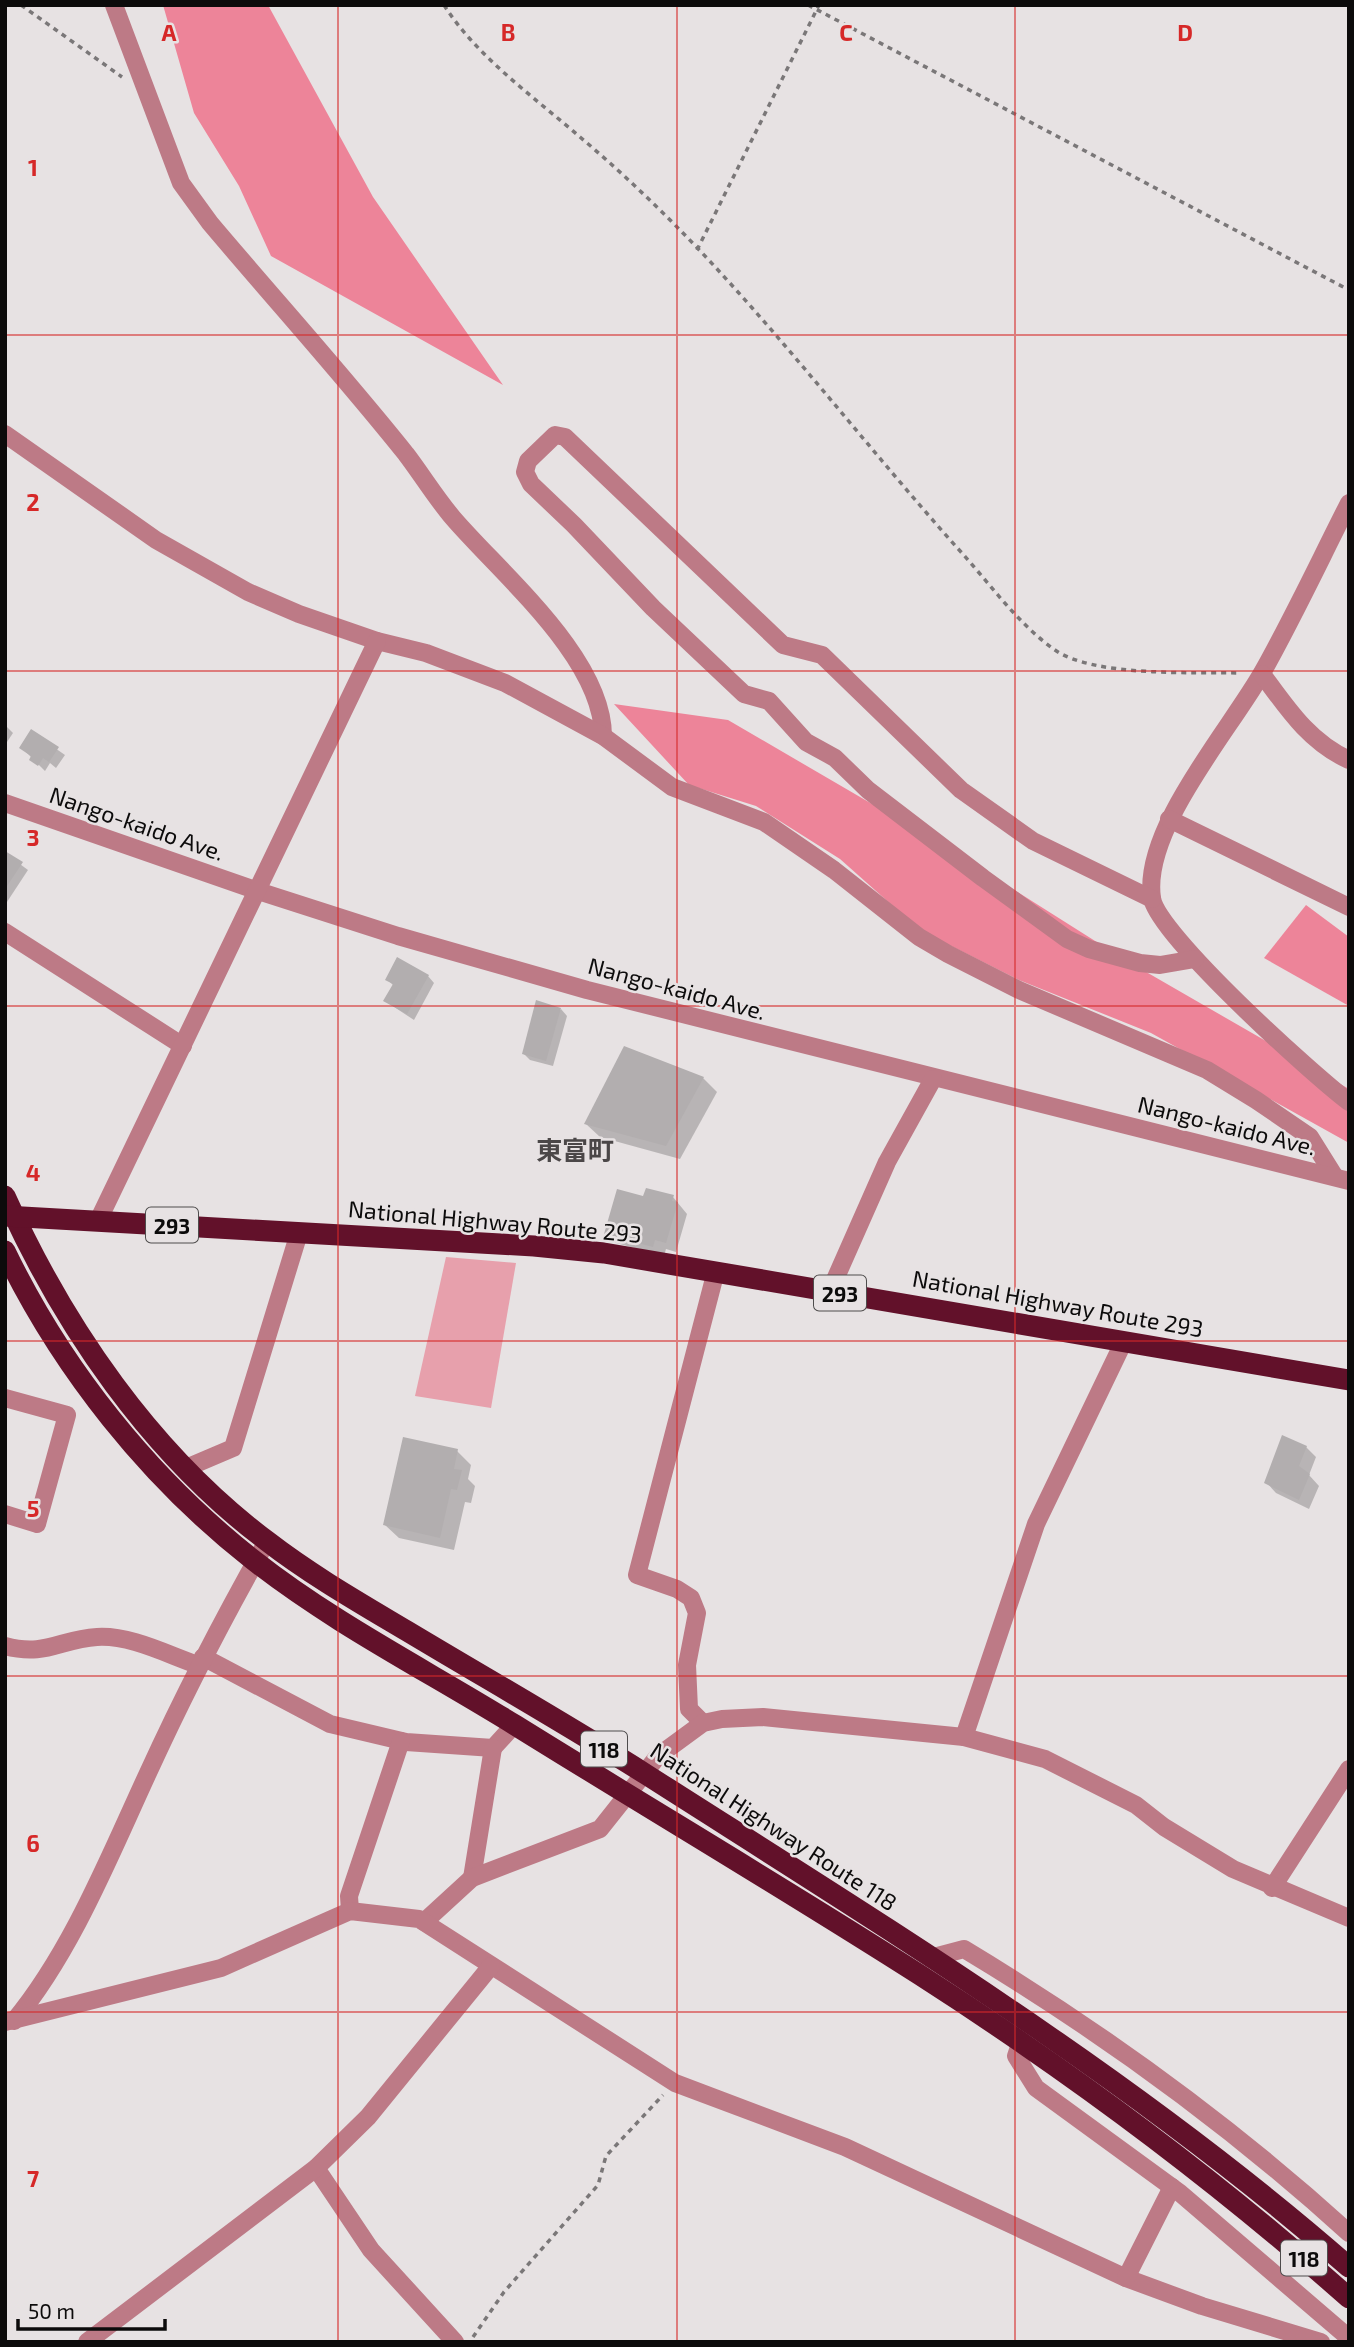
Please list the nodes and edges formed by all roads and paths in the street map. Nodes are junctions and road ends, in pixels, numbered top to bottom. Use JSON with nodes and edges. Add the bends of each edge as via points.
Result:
{"nodes":[{"id":1,"x":21,"y":5,"type":"edge"},
{"id":2,"x":114,"y":5,"type":"edge"},
{"id":3,"x":444,"y":5,"type":"edge"},
{"id":4,"x":808,"y":5,"type":"edge"},
{"id":5,"x":818,"y":7,"type":"edge"},
{"id":6,"x":146,"y":94,"type":"junction"},
{"id":7,"x":697,"y":250,"type":"junction"},
{"id":8,"x":1349,"y":290,"type":"edge"},
{"id":9,"x":5,"y":434,"type":"edge"},
{"id":10,"x":1349,"y":503,"type":"edge"},
{"id":11,"x":377,"y":641,"type":"junction"},
{"id":12,"x":1262,"y":674,"type":"junction"},
{"id":13,"x":603,"y":736,"type":"junction"},
{"id":14,"x":1349,"y":760,"type":"edge"},
{"id":15,"x":5,"y":803,"type":"edge"},
{"id":16,"x":1169,"y":819,"type":"junction"},
{"id":17,"x":258,"y":891,"type":"junction"},
{"id":18,"x":1152,"y":899,"type":"junction"},
{"id":19,"x":1349,"y":906,"type":"edge"},
{"id":20,"x":5,"y":932,"type":"edge"},
{"id":21,"x":1195,"y":959,"type":"junction"},
{"id":22,"x":183,"y":1046,"type":"junction"},
{"id":23,"x":933,"y":1079,"type":"junction"},
{"id":24,"x":1349,"y":1102,"type":"edge"},
{"id":25,"x":1342,"y":1179,"type":"edge"},
{"id":26,"x":5,"y":1196,"type":"edge"},
{"id":27,"x":10,"y":1216,"type":"edge"},
{"id":28,"x":98,"y":1221,"type":"junction"},
{"id":29,"x":299,"y":1233,"type":"junction"},
{"id":30,"x":5,"y":1251,"type":"edge"},
{"id":31,"x":716,"y":1271,"type":"junction"},
{"id":32,"x":830,"y":1291,"type":"junction"},
{"id":33,"x":1124,"y":1341,"type":"junction"},
{"id":34,"x":1349,"y":1380,"type":"edge"},
{"id":35,"x":5,"y":1398,"type":"edge"},
{"id":36,"x":186,"y":1468,"type":"junction"},
{"id":37,"x":5,"y":1514,"type":"edge"},
{"id":38,"x":267,"y":1541,"type":"junction"},
{"id":39,"x":256,"y":1562,"type":"junction"},
{"id":40,"x":5,"y":1646,"type":"edge"},
{"id":41,"x":200,"y":1661,"type":"junction"},
{"id":42,"x":703,"y":1723,"type":"junction"},
{"id":43,"x":514,"y":1725,"type":"junction"},
{"id":44,"x":964,"y":1737,"type":"junction"},
{"id":45,"x":401,"y":1741,"type":"junction"},
{"id":46,"x":493,"y":1748,"type":"junction"},
{"id":47,"x":1349,"y":1769,"type":"edge"},
{"id":48,"x":643,"y":1772,"type":"junction"},
{"id":49,"x":628,"y":1796,"type":"junction"},
{"id":50,"x":472,"y":1878,"type":"junction"},
{"id":51,"x":1272,"y":1888,"type":"junction"},
{"id":52,"x":350,"y":1911,"type":"junction"},
{"id":53,"x":1349,"y":1918,"type":"edge"},
{"id":54,"x":424,"y":1922,"type":"junction"},
{"id":55,"x":930,"y":1958,"type":"junction"},
{"id":56,"x":491,"y":1966,"type":"junction"},
{"id":57,"x":11,"y":2020,"type":"edge"},
{"id":58,"x":5,"y":2032,"type":"edge"},
{"id":59,"x":1020,"y":2044,"type":"junction"},
{"id":60,"x":675,"y":2083,"type":"junction"},
{"id":61,"x":316,"y":2168,"type":"junction"},
{"id":62,"x":1172,"y":2187,"type":"junction"},
{"id":63,"x":1349,"y":2233,"type":"edge"},
{"id":64,"x":1349,"y":2267,"type":"edge"},
{"id":65,"x":1126,"y":2278,"type":"junction"},
{"id":66,"x":1349,"y":2298,"type":"edge"},
{"id":67,"x":1349,"y":2338,"type":"edge"},
{"id":68,"x":87,"y":2342,"type":"edge"},
{"id":69,"x":455,"y":2342,"type":"edge"},
{"id":70,"x":470,"y":2342,"type":"edge"},
{"id":71,"x":1321,"y":2342,"type":"edge"}],
"edges":[{"from":1,"to":6,"type":"path"},
{"from":2,"to":6,"type":"street"},
{"from":3,"to":7,"type":"path","via":[[496,64],[604,157]]},
{"from":4,"to":5,"type":"path"},
{"from":5,"to":7,"type":"path"},
{"from":5,"to":8,"type":"path"},
{"from":6,"to":13,"type":"street","via":[[181,183],[453,518],[553,629],[596,695],[603,713]]},
{"from":7,"to":12,"type":"path","via":[[913,499],[1056,651],[1088,664]]},
{"from":9,"to":11,"type":"street","via":[[195,565],[299,614]]},
{"from":10,"to":12,"type":"street"},
{"from":11,"to":13,"type":"street","via":[[426,653],[505,683]]},
{"from":11,"to":17,"type":"street"},
{"from":12,"to":14,"type":"street","via":[[1301,727],[1328,751]]},
{"from":12,"to":16,"type":"street"},
{"from":13,"to":25,"type":"street","via":[[672,787],[784,834],[948,954],[1019,990],[1207,1070],[1310,1136]]},
{"from":15,"to":17,"type":"street","name":"Nango-kaido Ave."},
{"from":16,"to":18,"type":"street","via":[[1153,869]]},
{"from":16,"to":19,"type":"street"},
{"from":17,"to":22,"type":"street"},
{"from":17,"to":23,"type":"street","name":"Nango-kaido Ave.","via":[[587,990]]},
{"from":18,"to":21,"type":"street","via":[[1163,922]]},
{"from":18,"to":21,"type":"street","via":[[1033,841],[961,790],[822,655],[783,645],[565,437],[555,435],[528,461],[525,472],[530,484],[744,694],[769,701],[806,742],[835,758],[868,790],[983,878],[1067,939],[1089,949],[1160,965]]},
{"from":20,"to":22,"type":"street"},
{"from":21,"to":24,"type":"street"},
{"from":22,"to":28,"type":"street"},
{"from":23,"to":25,"type":"street","name":"Nango-kaido Ave."},
{"from":23,"to":32,"type":"street","via":[[887,1162]]},
{"from":26,"to":27,"type":"highway","name":"National Highway Route 118","number":"118"},
{"from":27,"to":28,"type":"highway","name":"National Highway Route 293","number":"293"},
{"from":27,"to":36,"type":"highway","name":"National Highway Route 118","number":"118","via":[[104,1371]]},
{"from":28,"to":29,"type":"highway","name":"National Highway Route 293","number":"293"},
{"from":29,"to":31,"type":"highway","name":"National Highway Route 293","number":"293","via":[[545,1247]]},
{"from":29,"to":36,"type":"street","via":[[233,1448]]},
{"from":30,"to":39,"type":"highway","name":"National Highway Route 118","number":"118","via":[[50,1332],[94,1396],[168,1483]]},
{"from":31,"to":32,"type":"highway","name":"National Highway Route 293","number":"293"},
{"from":31,"to":42,"type":"street","via":[[637,1575],[677,1589],[691,1598],[698,1613],[687,1665],[689,1709]]},
{"from":32,"to":33,"type":"highway","name":"National Highway Route 293","number":"293"},
{"from":33,"to":34,"type":"highway","name":"National Highway Route 293","number":"293"},
{"from":33,"to":44,"type":"street","via":[[1036,1524]]},
{"from":35,"to":37,"type":"street","via":[[67,1415],[37,1524]]},
{"from":36,"to":38,"type":"highway","name":"National Highway Route 118","number":"118"},
{"from":38,"to":39,"type":"street"},
{"from":38,"to":48,"type":"highway","name":"National Highway Route 118","number":"118","via":[[372,1610]]},
{"from":39,"to":41,"type":"street"},
{"from":39,"to":43,"type":"highway","name":"National Highway Route 118","number":"118"},
{"from":40,"to":41,"type":"street","via":[[27,1652],[96,1637],[130,1640]]},
{"from":41,"to":45,"type":"street","via":[[330,1724]]},
{"from":41,"to":57,"type":"street","via":[[100,1876],[56,1957]]},
{"from":42,"to":44,"type":"street","via":[[763,1717]]},
{"from":42,"to":48,"type":"street"},
{"from":43,"to":46,"type":"street"},
{"from":43,"to":49,"type":"highway","name":"National Highway Route 118","number":"118"},
{"from":44,"to":51,"type":"street","via":[[1045,1759],[1136,1805],[1208,1855]]},
{"from":45,"to":46,"type":"street"},
{"from":45,"to":52,"type":"street","via":[[349,1896]]},
{"from":46,"to":50,"type":"street"},
{"from":47,"to":51,"type":"street"},
{"from":48,"to":49,"type":"street"},
{"from":48,"to":55,"type":"highway","name":"National Highway Route 118","number":"118"},
{"from":49,"to":50,"type":"street","via":[[600,1829]]},
{"from":49,"to":59,"type":"highway","name":"National Highway Route 118","number":"118","via":[[922,1977]]},
{"from":50,"to":54,"type":"street"},
{"from":51,"to":53,"type":"street"},
{"from":52,"to":54,"type":"street"},
{"from":52,"to":57,"type":"street","via":[[221,1968]]},
{"from":54,"to":56,"type":"street"},
{"from":55,"to":63,"type":"street","via":[[964,1949],[1049,2001],[1214,2118]]},
{"from":55,"to":64,"type":"highway","name":"National Highway Route 118","number":"118","via":[[1110,2076],[1275,2203]]},
{"from":56,"to":60,"type":"street"},
{"from":56,"to":61,"type":"street","via":[[369,2117]]},
{"from":57,"to":58,"type":"street"},
{"from":59,"to":62,"type":"street","via":[[1016,2056],[1036,2088]]},
{"from":59,"to":66,"type":"highway","name":"National Highway Route 118","number":"118","via":[[1100,2098],[1260,2219]]},
{"from":60,"to":65,"type":"street","via":[[845,2147]]},
{"from":60,"to":70,"type":"path","via":[[606,2156],[598,2185],[504,2292]]},
{"from":61,"to":68,"type":"street"},
{"from":61,"to":69,"type":"street","via":[[371,2250]]},
{"from":62,"to":65,"type":"street"},
{"from":62,"to":67,"type":"street"},
{"from":65,"to":71,"type":"street"}]}
